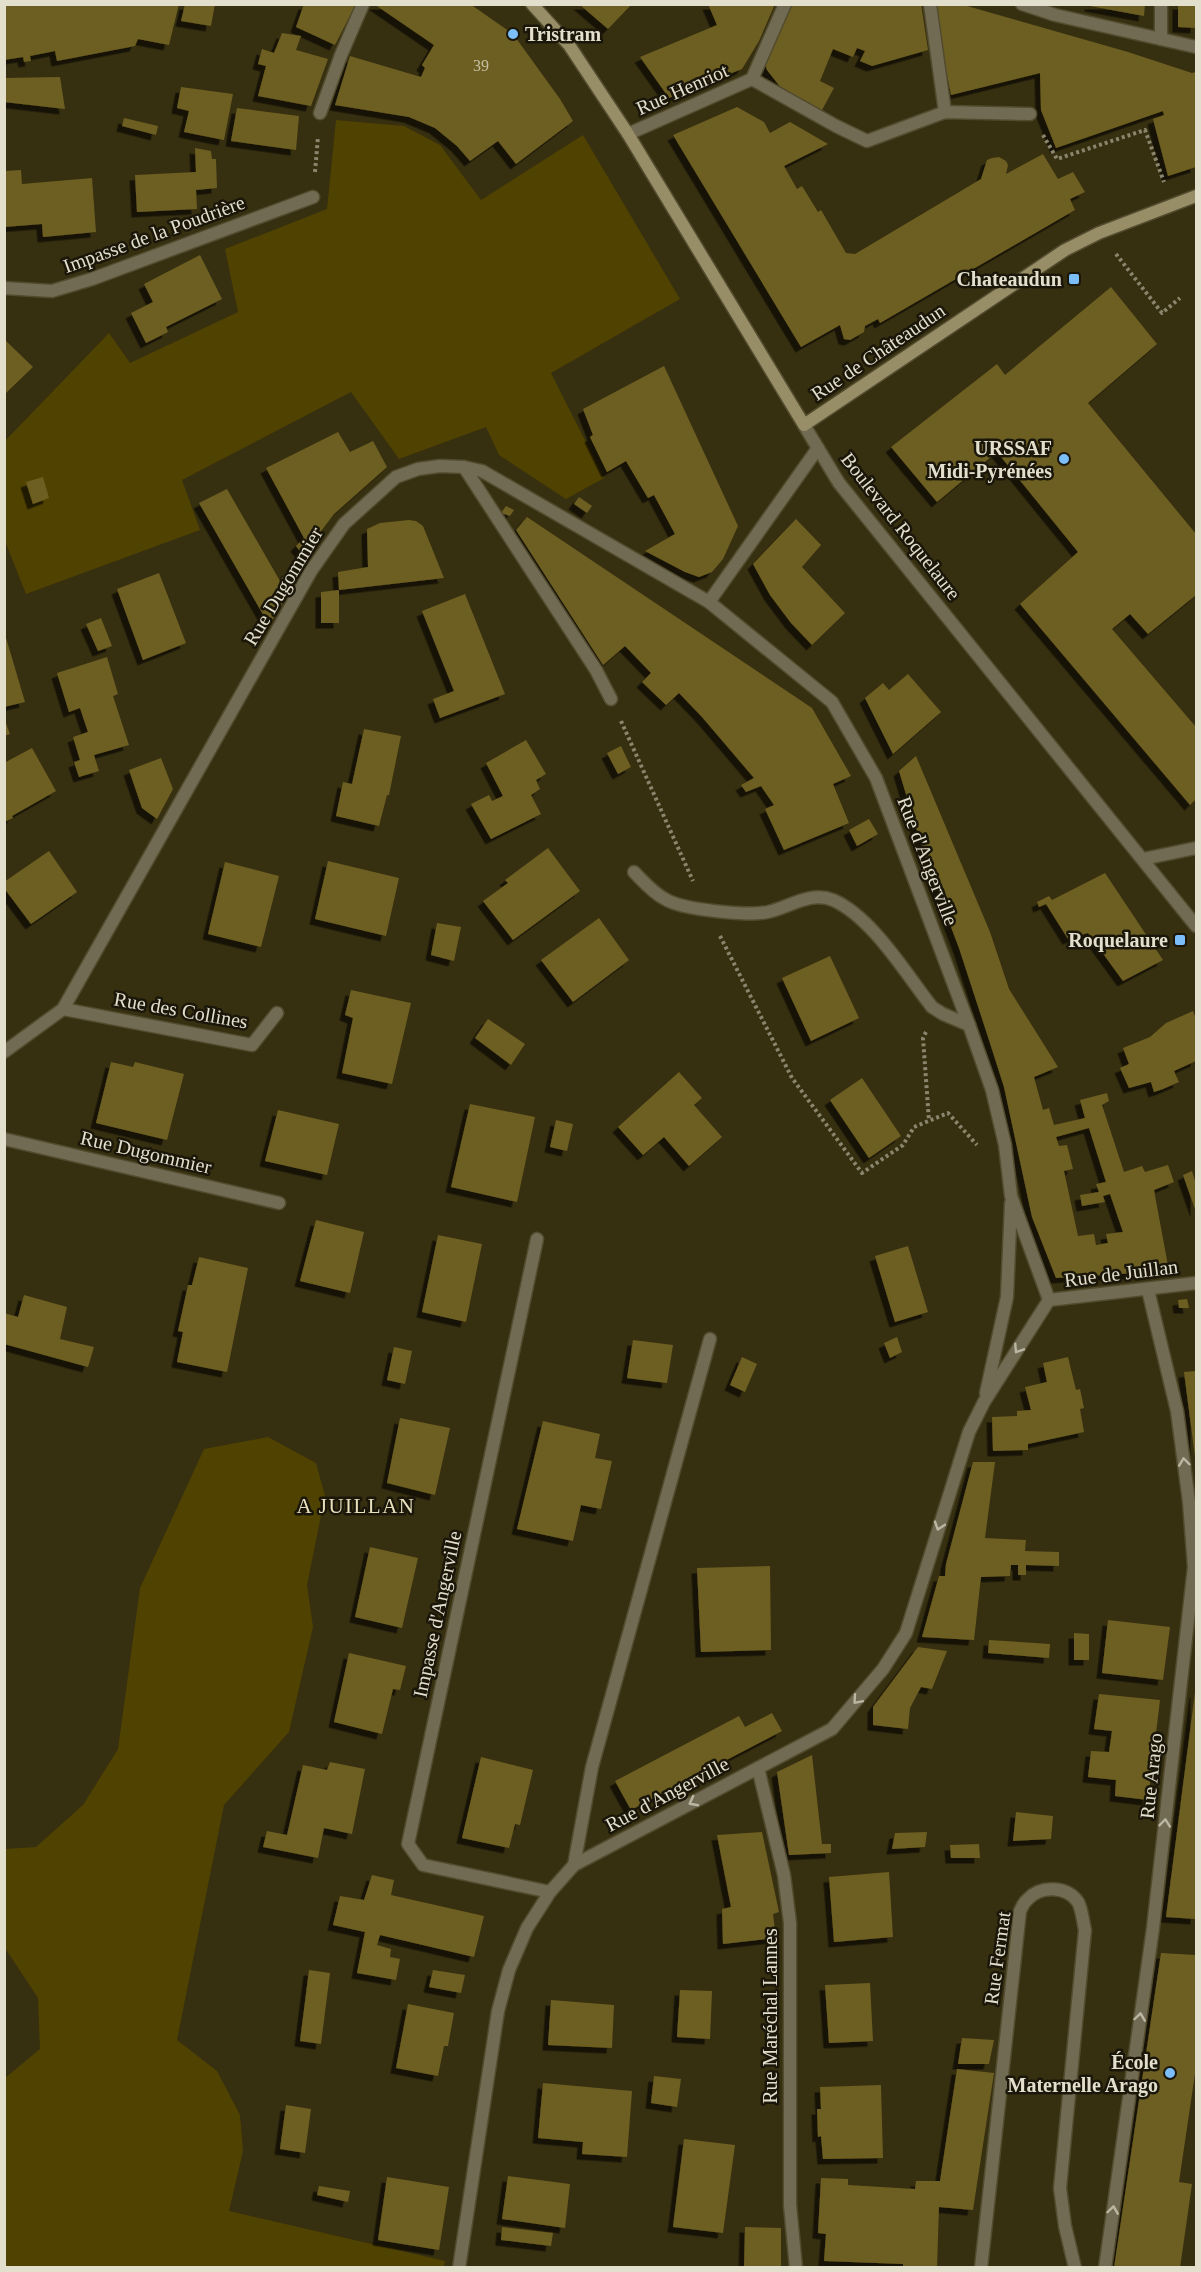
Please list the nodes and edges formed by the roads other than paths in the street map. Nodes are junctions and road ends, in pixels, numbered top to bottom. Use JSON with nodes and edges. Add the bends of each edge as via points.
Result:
{"nodes":[{"id":1,"x":363,"y":4,"type":"edge"},
{"id":2,"x":532,"y":4,"type":"edge"},
{"id":3,"x":785,"y":4,"type":"edge"},
{"id":4,"x":930,"y":4,"type":"edge"},
{"id":5,"x":1022,"y":4,"type":"edge"},
{"id":6,"x":1161,"y":4,"type":"edge"},
{"id":7,"x":1161,"y":39,"type":"junction"},
{"id":8,"x":1197,"y":47,"type":"edge"},
{"id":9,"x":752,"y":79,"type":"junction"},
{"id":10,"x":320,"y":112,"type":"road end"},
{"id":11,"x":945,"y":112,"type":"junction"},
{"id":12,"x":1030,"y":114,"type":"road end"},
{"id":13,"x":628,"y":134,"type":"junction"},
{"id":14,"x":1197,"y":195,"type":"edge"},
{"id":15,"x":314,"y":197,"type":"road end"},
{"id":16,"x":4,"y":288,"type":"edge"},
{"id":17,"x":804,"y":425,"type":"junction"},
{"id":18,"x":818,"y":448,"type":"junction"},
{"id":19,"x":464,"y":467,"type":"junction"},
{"id":20,"x":708,"y":602,"type":"junction"},
{"id":21,"x":611,"y":699,"type":"road end"},
{"id":22,"x":1197,"y":848,"type":"edge"},
{"id":23,"x":1143,"y":859,"type":"junction"},
{"id":24,"x":634,"y":872,"type":"dead end"},
{"id":25,"x":1197,"y":926,"type":"edge"},
{"id":26,"x":63,"y":1009,"type":"junction"},
{"id":27,"x":277,"y":1013,"type":"dead end"},
{"id":28,"x":969,"y":1025,"type":"junction"},
{"id":29,"x":4,"y":1052,"type":"edge"},
{"id":30,"x":4,"y":1139,"type":"edge"},
{"id":31,"x":1011,"y":1196,"type":"junction"},
{"id":32,"x":279,"y":1203,"type":"dead end"},
{"id":33,"x":537,"y":1239,"type":"dead end"},
{"id":34,"x":1197,"y":1283,"type":"edge"},
{"id":35,"x":1148,"y":1290,"type":"junction"},
{"id":36,"x":1049,"y":1300,"type":"junction"},
{"id":37,"x":710,"y":1339,"type":"dead end"},
{"id":38,"x":984,"y":1402,"type":"junction"},
{"id":39,"x":758,"y":1768,"type":"junction"},
{"id":40,"x":574,"y":1865,"type":"junction"},
{"id":41,"x":550,"y":1892,"type":"junction"},
{"id":42,"x":459,"y":2268,"type":"edge"},
{"id":43,"x":796,"y":2268,"type":"edge"},
{"id":44,"x":981,"y":2268,"type":"edge"},
{"id":45,"x":1075,"y":2268,"type":"edge"},
{"id":46,"x":1105,"y":2268,"type":"edge"}],
"edges":[{"from":1,"to":10,"type":"street"},
{"from":2,"to":13,"type":"street","name":"Boulevard Roquelaure","via":[[569,45]]},
{"from":3,"to":9,"type":"street","name":"Rue Henriot"},
{"from":4,"to":11,"type":"street"},
{"from":5,"to":7,"type":"street"},
{"from":6,"to":7,"type":"street"},
{"from":7,"to":8,"type":"street"},
{"from":9,"to":11,"type":"street","name":"Rue Henriot","via":[[867,141]]},
{"from":9,"to":13,"type":"street","name":"Rue Henriot"},
{"from":11,"to":12,"type":"street"},
{"from":13,"to":17,"type":"street","name":"Boulevard Roquelaure"},
{"from":14,"to":17,"type":"street","name":"Rue de Châteaudun","via":[[1065,250]]},
{"from":15,"to":16,"type":"street","name":"Impasse de la Poudrière","via":[[52,291]]},
{"from":17,"to":18,"type":"street","name":"Boulevard Roquelaure"},
{"from":18,"to":20,"type":"street"},
{"from":18,"to":23,"type":"street","name":"Boulevard Roquelaure","via":[[839,483]]},
{"from":19,"to":20,"type":"street","name":"Rue Dugommier","via":[[482,471]]},
{"from":19,"to":21,"type":"street"},
{"from":19,"to":26,"type":"street","name":"Rue Dugommier","via":[[429,467],[396,477],[344,524],[311,571]]},
{"from":20,"to":28,"type":"street","name":"Rue d'Angerville","via":[[832,702],[876,778]]},
{"from":22,"to":23,"type":"street"},
{"from":23,"to":25,"type":"street","name":"Boulevard Roquelaure"},
{"from":24,"to":28,"type":"street","via":[[665,900],[707,910],[752,914],[769,912],[811,896],[832,900],[871,927],[932,1007]]},
{"from":26,"to":27,"type":"street","name":"Rue des Collines","via":[[252,1045]]},
{"from":26,"to":29,"type":"street","name":"Rue Dugommier"},
{"from":28,"to":31,"type":"street","name":"Rue d'Angerville","via":[[992,1090],[1005,1145]]},
{"from":30,"to":32,"type":"street","name":"Rue Dugommier"},
{"from":31,"to":36,"type":"street","name":"Rue d'Angerville"},
{"from":31,"to":38,"type":"street","name":"Rue d'Angerville","via":[[1007,1297]]},
{"from":33,"to":41,"type":"street","name":"Impasse d'Angerville","via":[[408,1844],[423,1865]]},
{"from":34,"to":35,"type":"street","name":"Rue de Juillan"},
{"from":35,"to":36,"type":"street","name":"Rue de Juillan"},
{"from":46,"to":35,"type":"street","name":"Rue Arago","one_way":true,"via":[[1153,1928],[1194,1567],[1177,1411]]},
{"from":36,"to":38,"type":"street","name":"Rue d'Angerville","one_way":true},
{"from":37,"to":40,"type":"street","via":[[592,1767]]},
{"from":38,"to":39,"type":"street","name":"Rue d'Angerville","one_way":true,"via":[[969,1432],[906,1633],[889,1660],[832,1729]]},
{"from":39,"to":40,"type":"street","name":"Rue d'Angerville","one_way":true},
{"from":39,"to":43,"type":"street","name":"Rue Maréchal Lannes","via":[[784,1875],[790,1923],[790,2205]]},
{"from":40,"to":41,"type":"street","name":"Rue d'Angerville"},
{"from":41,"to":42,"type":"street","name":"Rue d'Angerville","via":[[527,1928],[509,1970],[498,2011]]},
{"from":44,"to":45,"type":"street","name":"Rue Fermat","via":[[1020,1911],[1028,1899],[1051,1889],[1066,1892],[1079,1903],[1085,1930],[1060,2188]]}]}
